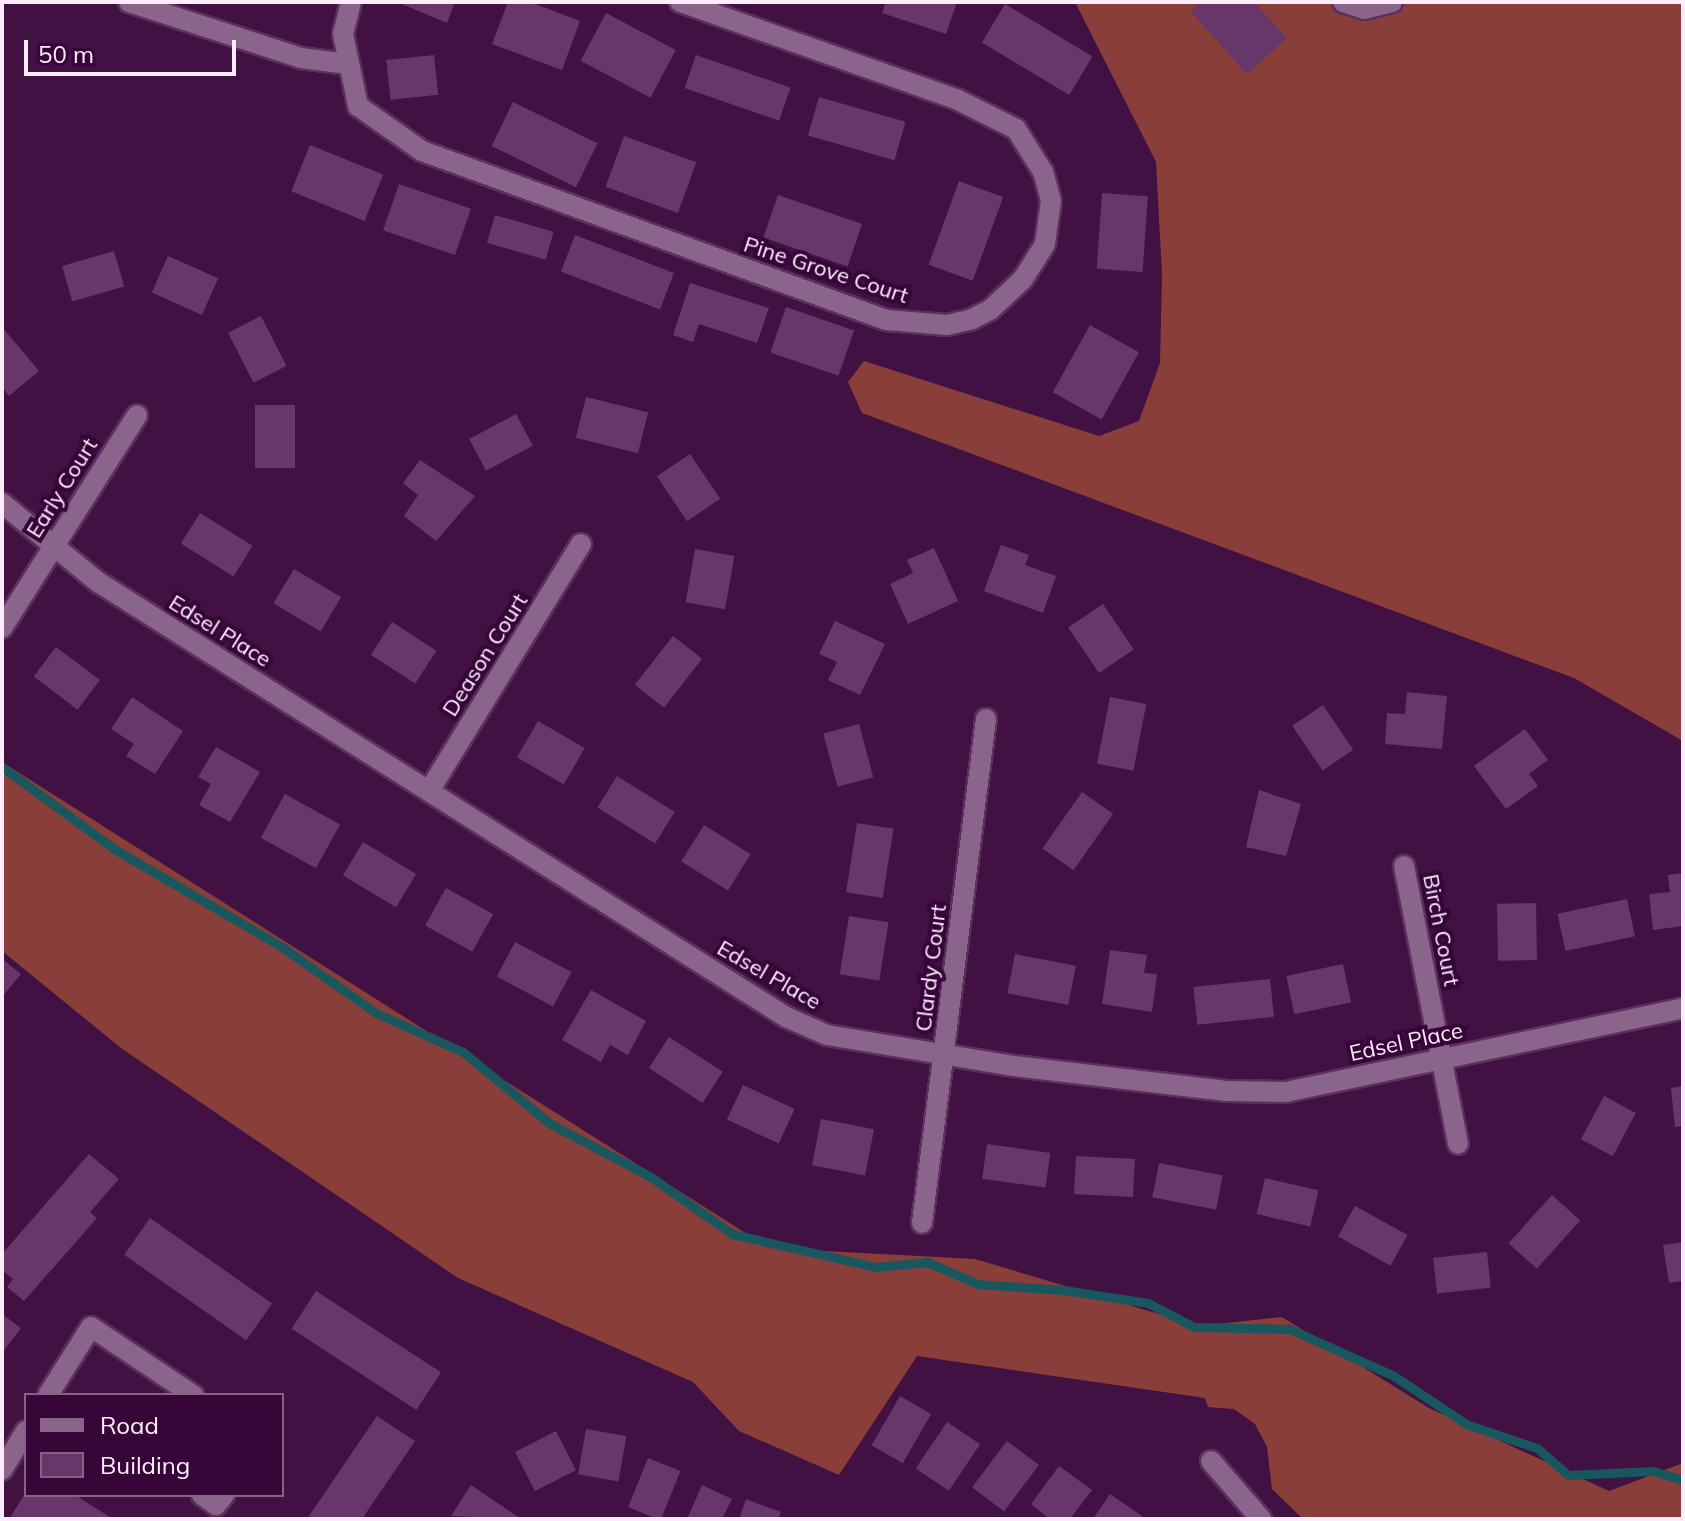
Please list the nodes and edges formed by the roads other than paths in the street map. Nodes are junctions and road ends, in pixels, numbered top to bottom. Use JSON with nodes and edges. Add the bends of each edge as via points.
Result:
{"nodes":[{"id":1,"x":129,"y":2,"type":"edge"},
{"id":2,"x":351,"y":2,"type":"edge"},
{"id":3,"x":680,"y":2,"type":"edge"},
{"id":4,"x":1343,"y":2,"type":"edge"},
{"id":5,"x":1392,"y":2,"type":"edge"},
{"id":6,"x":348,"y":64,"type":"junction"},
{"id":7,"x":137,"y":415,"type":"dead end"},
{"id":8,"x":2,"y":503,"type":"edge"},
{"id":9,"x":581,"y":544,"type":"dead end"},
{"id":10,"x":52,"y":549,"type":"junction"},
{"id":11,"x":2,"y":628,"type":"edge"},
{"id":12,"x":986,"y":719,"type":"dead end"},
{"id":13,"x":429,"y":791,"type":"junction"},
{"id":14,"x":1404,"y":866,"type":"dead end"},
{"id":15,"x":1683,"y":1008,"type":"edge"},
{"id":16,"x":944,"y":1056,"type":"junction"},
{"id":17,"x":1442,"y":1059,"type":"junction"},
{"id":18,"x":1458,"y":1144,"type":"dead end"},
{"id":19,"x":922,"y":1223,"type":"dead end"},
{"id":20,"x":56,"y":1392,"type":"edge"},
{"id":21,"x":190,"y":1393,"type":"edge"},
{"id":22,"x":24,"y":1434,"type":"edge"},
{"id":23,"x":1211,"y":1461,"type":"dead end"},
{"id":24,"x":2,"y":1470,"type":"edge"},
{"id":25,"x":205,"y":1497,"type":"edge"},
{"id":26,"x":222,"y":1497,"type":"edge"},
{"id":27,"x":1261,"y":1519,"type":"edge"}],
"edges":[{"from":1,"to":6,"type":"street","via":[[301,58]]},
{"from":2,"to":6,"type":"street","name":"Pine Grove Court","via":[[343,34]]},
{"from":3,"to":6,"type":"street","name":"Pine Grove Court","via":[[956,99],[1016,129],[1043,172],[1051,201],[1045,244],[1023,279],[972,319],[947,325],[887,320],[422,151],[358,106]]},
{"from":4,"to":5,"type":"street","via":[[1364,9]]},
{"from":7,"to":10,"type":"street","name":"Early Court"},
{"from":8,"to":10,"type":"street","name":"Edsel Place"},
{"from":9,"to":13,"type":"street","name":"Deason Court"},
{"from":10,"to":11,"type":"street","name":"Early Court"},
{"from":10,"to":13,"type":"street","name":"Edsel Place"},
{"from":12,"to":16,"type":"street","name":"Clardy Court"},
{"from":13,"to":16,"type":"street","name":"Edsel Place","via":[[786,1017],[827,1035]]},
{"from":14,"to":17,"type":"street","name":"Birch Court"},
{"from":15,"to":17,"type":"street","name":"Edsel Place"},
{"from":16,"to":17,"type":"street","name":"Edsel Place","via":[[1227,1091],[1286,1092]]},
{"from":16,"to":19,"type":"street","name":"Clardy Court"},
{"from":17,"to":18,"type":"street","name":"Birch Court"},
{"from":20,"to":21,"type":"street","via":[[91,1327]]},
{"from":22,"to":24,"type":"street"},
{"from":23,"to":27,"type":"street"},
{"from":25,"to":26,"type":"street","via":[[216,1505]]}]}
